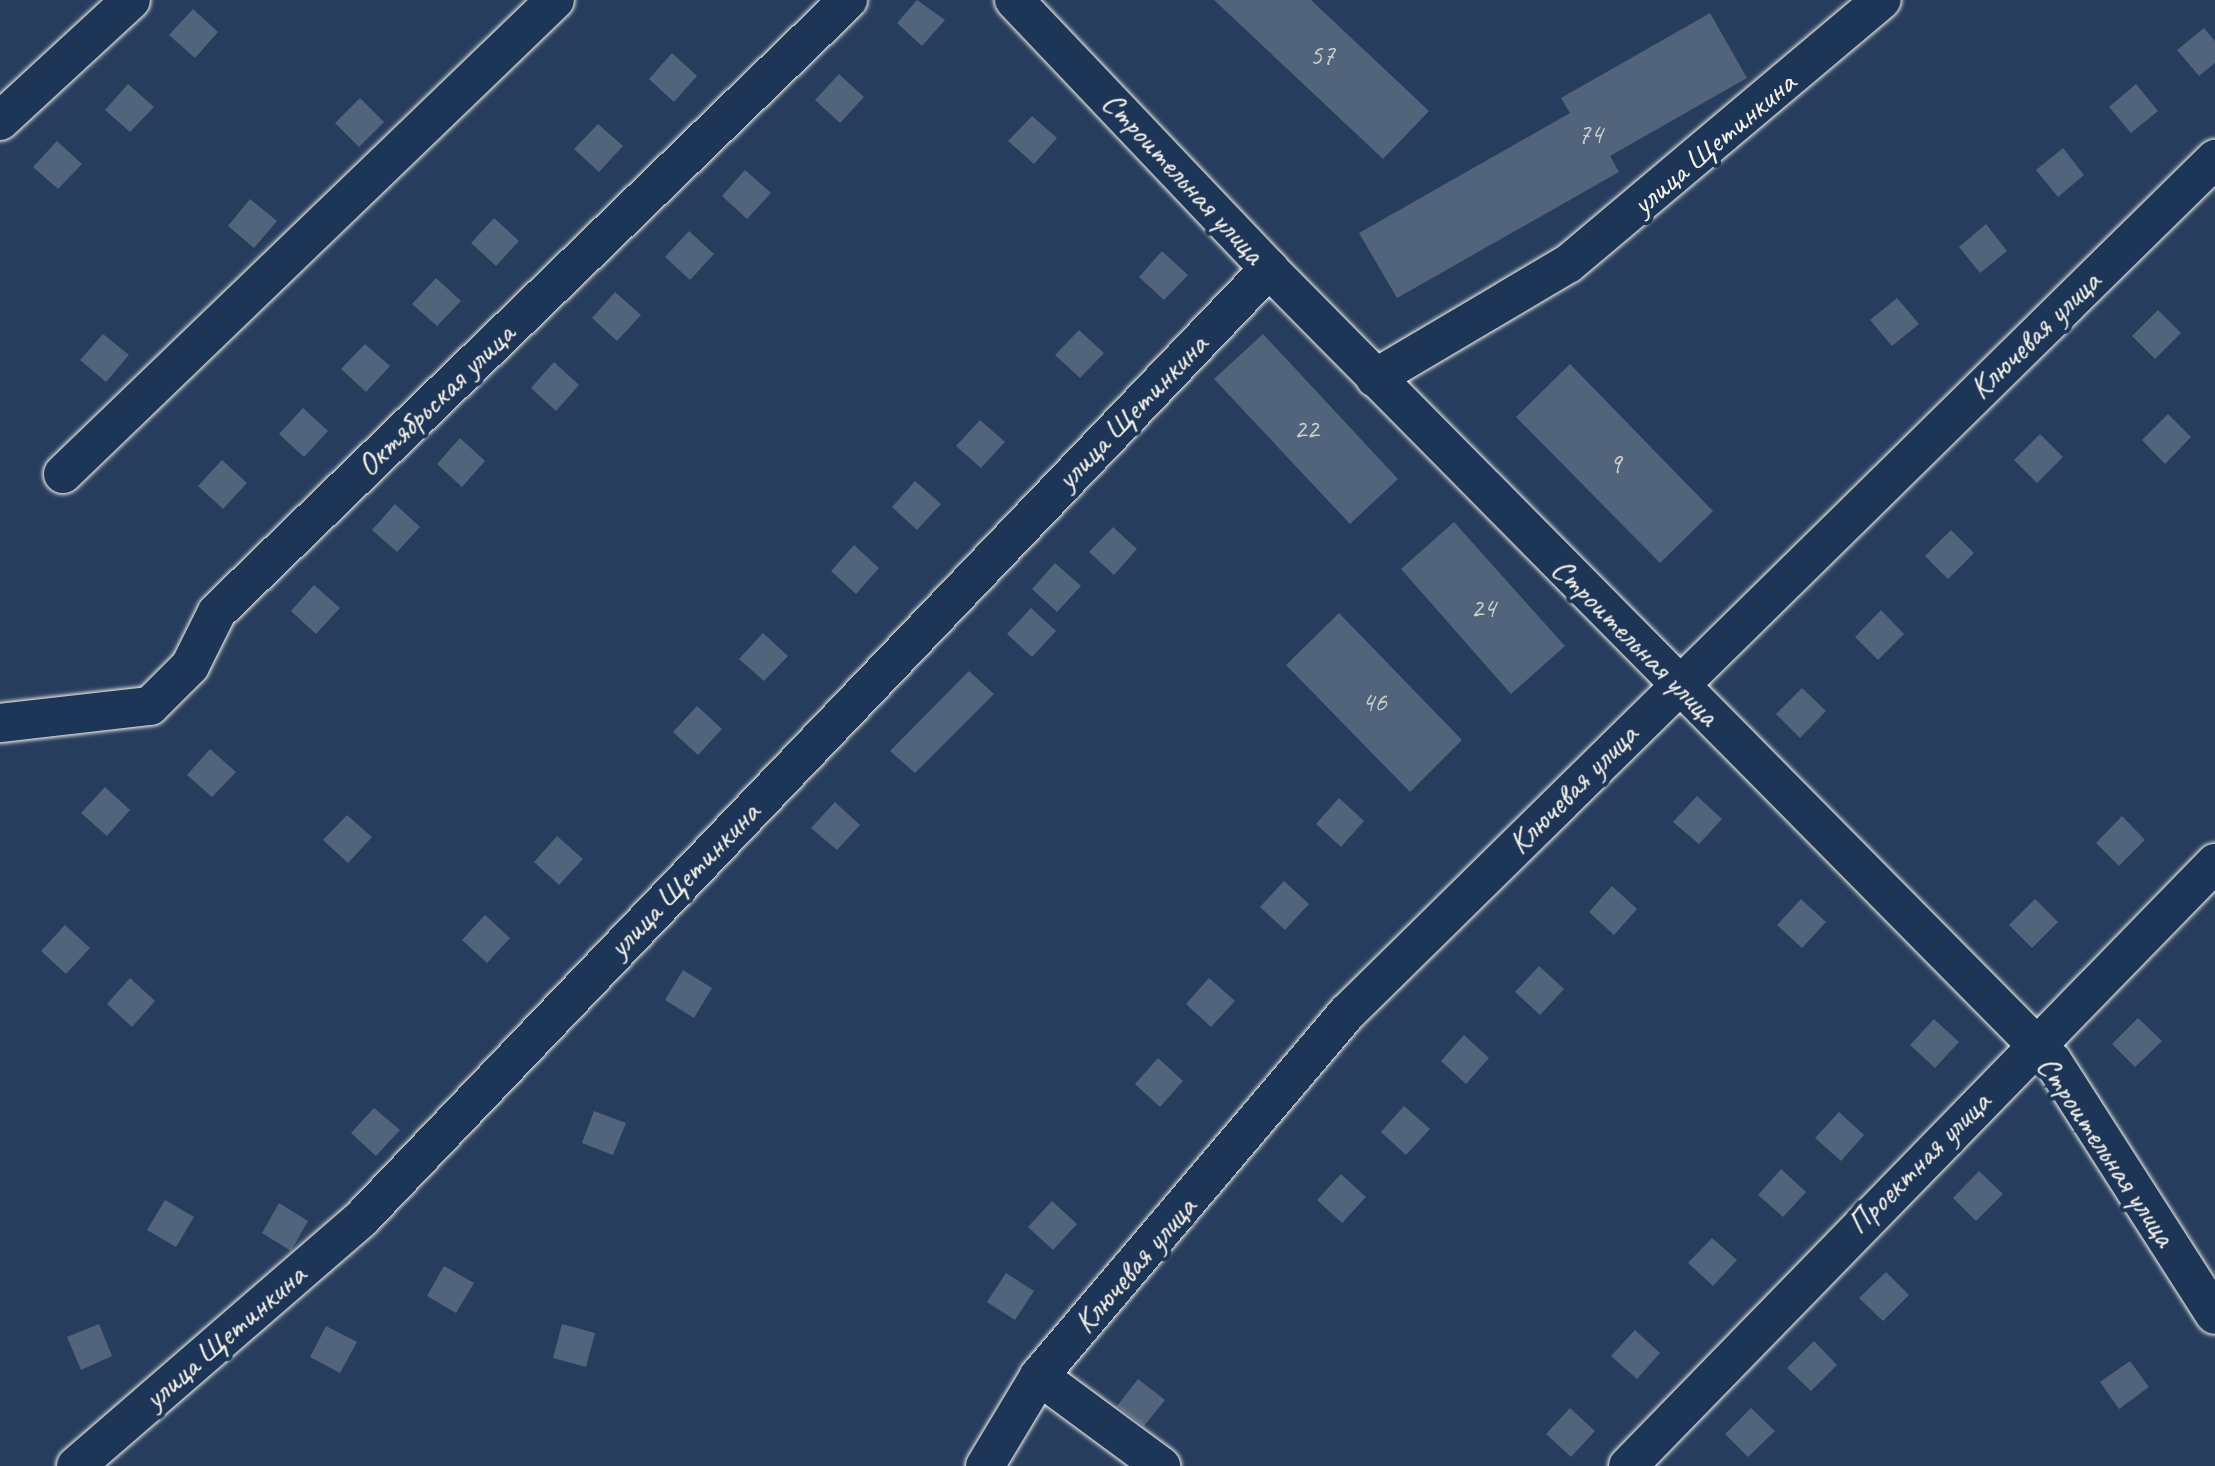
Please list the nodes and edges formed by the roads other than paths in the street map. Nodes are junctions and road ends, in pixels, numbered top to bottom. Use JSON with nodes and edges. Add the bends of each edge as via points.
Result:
{"nodes":[{"id":1,"x":131,"y":0,"type":"edge"},
{"id":2,"x":555,"y":0,"type":"edge"},
{"id":3,"x":848,"y":0,"type":"edge"},
{"id":4,"x":1014,"y":0,"type":"edge"},
{"id":5,"x":1882,"y":0,"type":"edge"},
{"id":6,"x":0,"y":121,"type":"edge"},
{"id":7,"x":2215,"y":159,"type":"edge"},
{"id":8,"x":1269,"y":269,"type":"junction"},
{"id":9,"x":1375,"y":378,"type":"junction"},
{"id":10,"x":63,"y":474,"type":"dead end"},
{"id":11,"x":1677,"y":686,"type":"junction"},
{"id":12,"x":0,"y":723,"type":"edge"},
{"id":13,"x":2215,"y":863,"type":"edge"},
{"id":14,"x":2036,"y":1046,"type":"junction"},
{"id":15,"x":2215,"y":1315,"type":"edge"},
{"id":16,"x":1039,"y":1376,"type":"junction"},
{"id":17,"x":76,"y":1466,"type":"edge"},
{"id":18,"x":985,"y":1466,"type":"edge"},
{"id":19,"x":1161,"y":1466,"type":"edge"},
{"id":20,"x":1628,"y":1466,"type":"edge"}],
"edges":[{"from":1,"to":6,"type":"street"},
{"from":2,"to":10,"type":"street"},
{"from":3,"to":12,"type":"street","name":"Октябрьская улица","via":[[217,612],[190,666],[150,706]]},
{"from":4,"to":8,"type":"street","name":"Строительная улица"},
{"from":5,"to":9,"type":"street","name":"улица Щетинкина","via":[[1568,264]]},
{"from":7,"to":11,"type":"street","name":"Ключевая улица"},
{"from":8,"to":9,"type":"street","name":"Строительная улица"},
{"from":8,"to":17,"type":"street","name":"улица Щетинкина","via":[[362,1218]]},
{"from":9,"to":11,"type":"street","name":"Строительная улица"},
{"from":11,"to":14,"type":"street","name":"Строительная улица"},
{"from":11,"to":16,"type":"street","name":"Ключевая улица","via":[[1347,1013]]},
{"from":13,"to":14,"type":"street","name":"Проектная улица"},
{"from":14,"to":15,"type":"street","name":"Строительная улица"},
{"from":14,"to":20,"type":"street","name":"Проектная улица"},
{"from":16,"to":18,"type":"street","name":"Ключевая улица"},
{"from":16,"to":19,"type":"street"}]}
